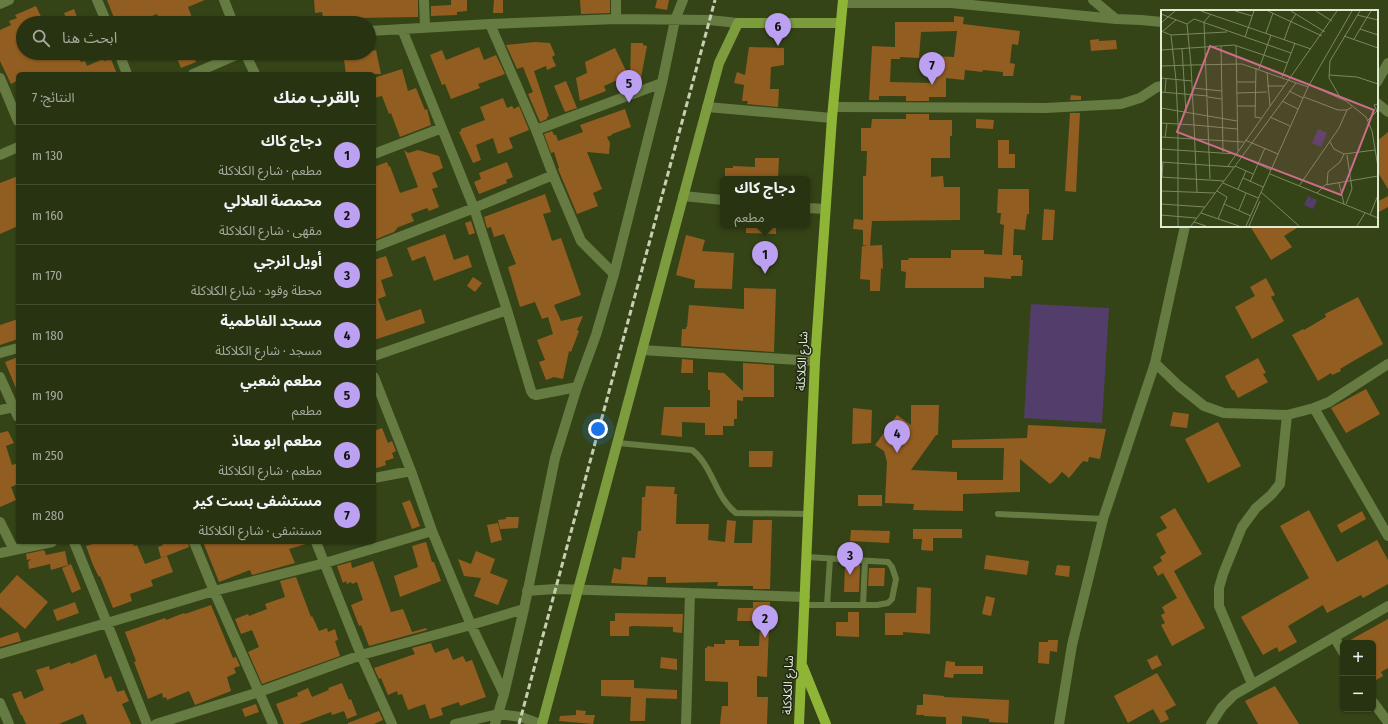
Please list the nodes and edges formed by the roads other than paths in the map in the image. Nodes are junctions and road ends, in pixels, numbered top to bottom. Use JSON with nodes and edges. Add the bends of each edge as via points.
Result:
{"nodes":[{"id":1,"x":9,"y":0,"type":"edge"},
{"id":2,"x":97,"y":0,"type":"edge"},
{"id":3,"x":224,"y":0,"type":"edge"},
{"id":4,"x":424,"y":0,"type":"edge"},
{"id":5,"x":616,"y":0,"type":"edge"},
{"id":6,"x":683,"y":0,"type":"edge"},
{"id":7,"x":1093,"y":0,"type":"edge"},
{"id":8,"x":843,"y":2,"type":"edge"},
{"id":9,"x":0,"y":4,"type":"edge"},
{"id":10,"x":104,"y":16,"type":"edge"},
{"id":11,"x":230,"y":16,"type":"edge"},
{"id":12,"x":616,"y":19,"type":"junction"},
{"id":13,"x":1116,"y":19,"type":"junction"},
{"id":14,"x":675,"y":20,"type":"junction"},
{"id":15,"x":738,"y":22,"type":"junction"},
{"id":16,"x":1161,"y":22,"type":"edge"},
{"id":17,"x":841,"y":23,"type":"junction"},
{"id":18,"x":490,"y":24,"type":"junction"},
{"id":19,"x":425,"y":27,"type":"junction"},
{"id":20,"x":402,"y":29,"type":"junction"},
{"id":21,"x":376,"y":31,"type":"edge"},
{"id":22,"x":122,"y":60,"type":"edge"},
{"id":23,"x":225,"y":60,"type":"edge"},
{"id":24,"x":248,"y":60,"type":"edge"},
{"id":25,"x":1388,"y":63,"type":"edge"},
{"id":26,"x":126,"y":72,"type":"edge"},
{"id":27,"x":198,"y":72,"type":"edge"},
{"id":28,"x":253,"y":72,"type":"edge"},
{"id":29,"x":0,"y":78,"type":"edge"},
{"id":30,"x":1378,"y":80,"type":"edge"},
{"id":31,"x":662,"y":83,"type":"junction"},
{"id":32,"x":1161,"y":86,"type":"edge"},
{"id":33,"x":1378,"y":104,"type":"edge"},
{"id":34,"x":707,"y":107,"type":"junction"},
{"id":35,"x":833,"y":108,"type":"junction"},
{"id":36,"x":1388,"y":112,"type":"edge"},
{"id":37,"x":16,"y":116,"type":"edge"},
{"id":38,"x":832,"y":118,"type":"junction"},
{"id":39,"x":442,"y":128,"type":"junction"},
{"id":40,"x":536,"y":130,"type":"junction"},
{"id":41,"x":16,"y":148,"type":"edge"},
{"id":42,"x":376,"y":153,"type":"edge"},
{"id":43,"x":0,"y":154,"type":"edge"},
{"id":44,"x":553,"y":175,"type":"junction"},
{"id":45,"x":683,"y":196,"type":"junction"},
{"id":46,"x":720,"y":200,"type":"edge"},
{"id":47,"x":474,"y":208,"type":"junction"},
{"id":48,"x":810,"y":208,"type":"edge"},
{"id":49,"x":826,"y":209,"type":"junction"},
{"id":50,"x":1185,"y":227,"type":"edge"},
{"id":51,"x":376,"y":246,"type":"edge"},
{"id":52,"x":614,"y":274,"type":"junction"},
{"id":53,"x":507,"y":310,"type":"junction"},
{"id":54,"x":16,"y":349,"type":"edge"},
{"id":55,"x":642,"y":350,"type":"junction"},
{"id":56,"x":0,"y":353,"type":"edge"},
{"id":57,"x":376,"y":355,"type":"edge"},
{"id":58,"x":815,"y":361,"type":"junction"},
{"id":59,"x":1156,"y":363,"type":"junction"},
{"id":60,"x":1388,"y":364,"type":"edge"},
{"id":61,"x":0,"y":377,"type":"edge"},
{"id":62,"x":376,"y":382,"type":"edge"},
{"id":63,"x":577,"y":387,"type":"junction"},
{"id":64,"x":16,"y":407,"type":"edge"},
{"id":65,"x":1314,"y":408,"type":"junction"},
{"id":66,"x":0,"y":410,"type":"edge"},
{"id":67,"x":1287,"y":415,"type":"junction"},
{"id":68,"x":618,"y":443,"type":"junction"},
{"id":69,"x":411,"y":471,"type":"junction"},
{"id":70,"x":376,"y":478,"type":"edge"},
{"id":71,"x":809,"y":514,"type":"junction"},
{"id":72,"x":998,"y":514,"type":"dead end"},
{"id":73,"x":1103,"y":519,"type":"junction"},
{"id":74,"x":0,"y":522,"type":"edge"},
{"id":75,"x":432,"y":531,"type":"junction"},
{"id":76,"x":1388,"y":536,"type":"edge"},
{"id":77,"x":42,"y":544,"type":"edge"},
{"id":78,"x":75,"y":544,"type":"edge"},
{"id":79,"x":195,"y":544,"type":"edge"},
{"id":80,"x":317,"y":544,"type":"edge"},
{"id":81,"x":14,"y":550,"type":"junction"},
{"id":82,"x":0,"y":553,"type":"edge"},
{"id":83,"x":807,"y":557,"type":"junction"},
{"id":84,"x":830,"y":559,"type":"junction"},
{"id":85,"x":865,"y":561,"type":"junction"},
{"id":86,"x":325,"y":563,"type":"junction"},
{"id":87,"x":579,"y":590,"type":"junction"},
{"id":88,"x":214,"y":591,"type":"junction"},
{"id":89,"x":527,"y":591,"type":"junction"},
{"id":90,"x":690,"y":592,"type":"junction"},
{"id":91,"x":805,"y":601,"type":"junction"},
{"id":92,"x":827,"y":605,"type":"junction"},
{"id":93,"x":862,"y":605,"type":"junction"},
{"id":94,"x":1388,"y":606,"type":"edge"},
{"id":95,"x":524,"y":609,"type":"junction"},
{"id":96,"x":107,"y":623,"type":"junction"},
{"id":97,"x":471,"y":625,"type":"junction"},
{"id":98,"x":1334,"y":637,"type":"junction"},
{"id":99,"x":1340,"y":647,"type":"edge"},
{"id":100,"x":0,"y":654,"type":"edge"},
{"id":101,"x":361,"y":655,"type":"junction"},
{"id":102,"x":801,"y":663,"type":"junction"},
{"id":103,"x":1252,"y":684,"type":"junction"},
{"id":104,"x":259,"y":692,"type":"junction"},
{"id":105,"x":504,"y":694,"type":"junction"},
{"id":106,"x":0,"y":703,"type":"edge"},
{"id":107,"x":1376,"y":706,"type":"edge"},
{"id":108,"x":496,"y":719,"type":"edge"},
{"id":109,"x":1388,"y":722,"type":"edge"},
{"id":110,"x":9,"y":724,"type":"edge"},
{"id":111,"x":147,"y":724,"type":"edge"},
{"id":112,"x":156,"y":724,"type":"edge"},
{"id":113,"x":273,"y":724,"type":"edge"},
{"id":114,"x":392,"y":724,"type":"edge"},
{"id":115,"x":455,"y":724,"type":"edge"},
{"id":116,"x":541,"y":724,"type":"edge"},
{"id":117,"x":686,"y":724,"type":"edge"},
{"id":118,"x":799,"y":724,"type":"edge"},
{"id":119,"x":826,"y":724,"type":"edge"},
{"id":120,"x":1059,"y":724,"type":"edge"},
{"id":121,"x":1211,"y":724,"type":"edge"}],
"edges":[{"from":1,"to":9,"type":"street"},
{"from":2,"to":10,"type":"street"},
{"from":3,"to":11,"type":"street"},
{"from":4,"to":19,"type":"street"},
{"from":5,"to":12,"type":"street"},
{"from":6,"to":14,"type":"street"},
{"from":7,"to":13,"type":"street"},
{"from":8,"to":13,"type":"street","via":[[951,3]]},
{"from":8,"to":17,"type":"main road","name":"شارع الكلاكلة"},
{"from":12,"to":14,"type":"street"},
{"from":12,"to":18,"type":"street"},
{"from":13,"to":16,"type":"street"},
{"from":14,"to":15,"type":"street"},
{"from":14,"to":31,"type":"street"},
{"from":15,"to":17,"type":"street"},
{"from":15,"to":34,"type":"street","via":[[718,63]]},
{"from":17,"to":35,"type":"main road","name":"شارع الكلاكلة"},
{"from":18,"to":19,"type":"street"},
{"from":18,"to":40,"type":"street"},
{"from":19,"to":20,"type":"street"},
{"from":20,"to":21,"type":"street"},
{"from":20,"to":39,"type":"street"},
{"from":22,"to":26,"type":"street"},
{"from":23,"to":27,"type":"street"},
{"from":24,"to":28,"type":"street"},
{"from":25,"to":30,"type":"street"},
{"from":29,"to":37,"type":"street"},
{"from":31,"to":40,"type":"street"},
{"from":31,"to":52,"type":"street"},
{"from":32,"to":35,"type":"street","via":[[1140,98],[1121,104],[1045,108]]},
{"from":33,"to":36,"type":"street"},
{"from":34,"to":38,"type":"street"},
{"from":34,"to":45,"type":"street"},
{"from":35,"to":38,"type":"main road","name":"شارع الكلاكلة"},
{"from":38,"to":49,"type":"main road","name":"شارع الكلاكلة"},
{"from":39,"to":42,"type":"street"},
{"from":39,"to":47,"type":"street"},
{"from":40,"to":44,"type":"street"},
{"from":41,"to":43,"type":"street"},
{"from":44,"to":47,"type":"street"},
{"from":44,"to":52,"type":"street","via":[[581,241]]},
{"from":45,"to":46,"type":"street"},
{"from":45,"to":55,"type":"street"},
{"from":47,"to":51,"type":"street"},
{"from":47,"to":53,"type":"street"},
{"from":48,"to":49,"type":"street"},
{"from":49,"to":58,"type":"main road","name":"شارع الكلاكلة"},
{"from":50,"to":59,"type":"street"},
{"from":52,"to":63,"type":"street"},
{"from":53,"to":57,"type":"street"},
{"from":53,"to":63,"type":"street","via":[[533,394]]},
{"from":54,"to":56,"type":"street"},
{"from":55,"to":58,"type":"street"},
{"from":55,"to":68,"type":"street"},
{"from":58,"to":71,"type":"main road","name":"شارع الكلاكلة"},
{"from":59,"to":67,"type":"street","via":[[1204,406],[1224,413]]},
{"from":59,"to":73,"type":"street"},
{"from":60,"to":65,"type":"street","via":[[1329,402]]},
{"from":61,"to":64,"type":"street"},
{"from":62,"to":69,"type":"street"},
{"from":63,"to":89,"type":"street","via":[[555,458]]},
{"from":64,"to":66,"type":"street"},
{"from":65,"to":67,"type":"street"},
{"from":65,"to":76,"type":"street"},
{"from":67,"to":103,"type":"street","via":[[1280,484],[1256,508],[1242,527],[1220,588],[1219,606]]},
{"from":68,"to":71,"type":"lane","via":[[692,450],[704,462],[729,507],[736,512]]},
{"from":68,"to":87,"type":"street"},
{"from":69,"to":70,"type":"street"},
{"from":69,"to":75,"type":"street"},
{"from":71,"to":83,"type":"main road","name":"شارع الكلاكلة"},
{"from":72,"to":73,"type":"lane"},
{"from":73,"to":120,"type":"street","via":[[1072,645]]},
{"from":74,"to":81,"type":"street"},
{"from":75,"to":86,"type":"street"},
{"from":75,"to":97,"type":"street"},
{"from":77,"to":81,"type":"street"},
{"from":78,"to":96,"type":"street"},
{"from":79,"to":88,"type":"street"},
{"from":80,"to":86,"type":"street"},
{"from":81,"to":82,"type":"street"},
{"from":83,"to":84,"type":"lane"},
{"from":83,"to":91,"type":"main road","name":"شارع الكلاكلة"},
{"from":84,"to":85,"type":"lane"},
{"from":84,"to":92,"type":"lane"},
{"from":85,"to":93,"type":"lane"},
{"from":85,"to":93,"type":"lane","via":[[888,562],[896,579],[892,599],[888,603]]},
{"from":86,"to":88,"type":"street"},
{"from":86,"to":101,"type":"street"},
{"from":87,"to":89,"type":"street"},
{"from":87,"to":90,"type":"street"},
{"from":87,"to":116,"type":"street"},
{"from":88,"to":96,"type":"street"},
{"from":88,"to":104,"type":"street"},
{"from":89,"to":95,"type":"street"},
{"from":90,"to":91,"type":"street"},
{"from":90,"to":117,"type":"street"},
{"from":91,"to":92,"type":"lane"},
{"from":91,"to":102,"type":"main road","name":"شارع الكلاكلة"},
{"from":92,"to":93,"type":"lane"},
{"from":94,"to":98,"type":"street"},
{"from":95,"to":97,"type":"street"},
{"from":95,"to":105,"type":"street"},
{"from":96,"to":100,"type":"street"},
{"from":96,"to":111,"type":"street"},
{"from":97,"to":101,"type":"street"},
{"from":97,"to":105,"type":"street"},
{"from":98,"to":99,"type":"street"},
{"from":98,"to":103,"type":"street"},
{"from":101,"to":104,"type":"street"},
{"from":101,"to":114,"type":"street"},
{"from":102,"to":118,"type":"main road","name":"شارع الكلاكلة"},
{"from":102,"to":119,"type":"main road"},
{"from":103,"to":121,"type":"street","via":[[1234,695]]},
{"from":104,"to":112,"type":"street"},
{"from":104,"to":113,"type":"street"},
{"from":105,"to":108,"type":"street"},
{"from":106,"to":110,"type":"street"},
{"from":107,"to":109,"type":"street"},
{"from":108,"to":115,"type":"street"},
{"from":108,"to":116,"type":"street","via":[[521,717]]}]}
